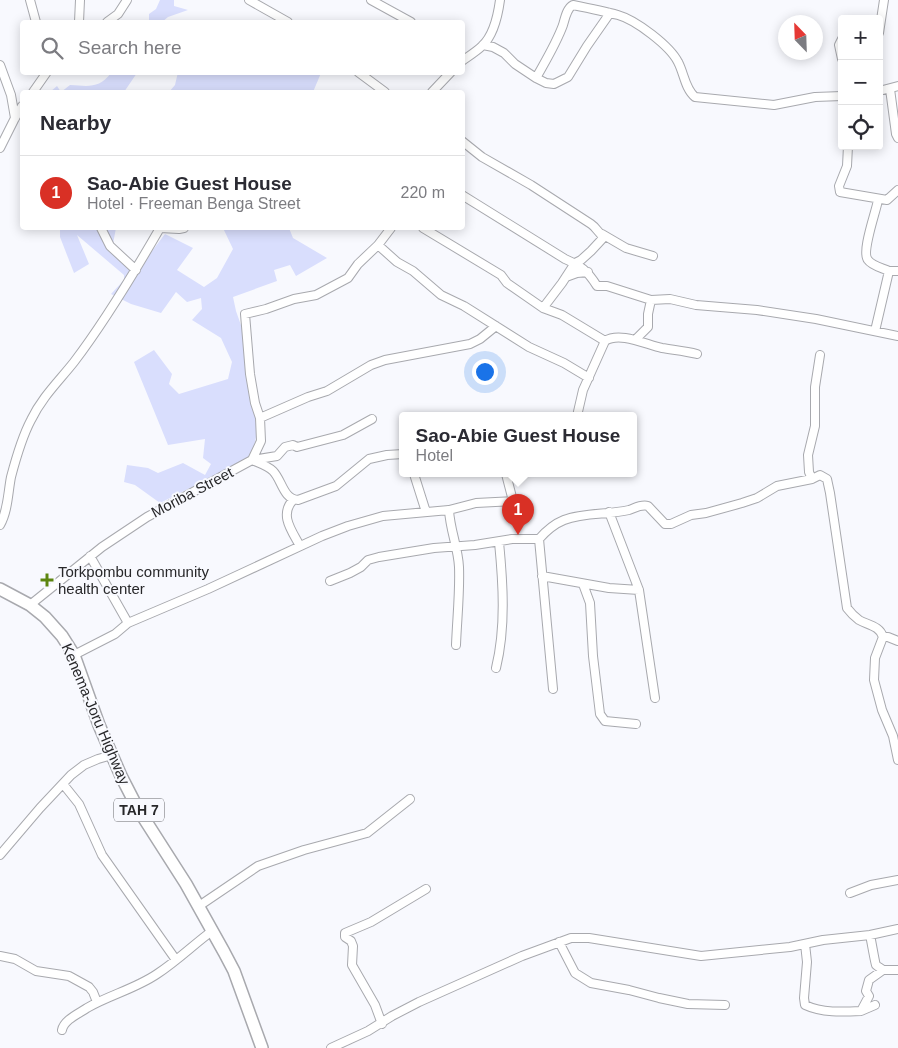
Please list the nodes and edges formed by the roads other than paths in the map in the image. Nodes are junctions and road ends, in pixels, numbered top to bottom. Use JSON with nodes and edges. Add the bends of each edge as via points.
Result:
{"nodes":[{"id":1,"x":30,"y":0,"type":"edge"},
{"id":2,"x":80,"y":0,"type":"edge"},
{"id":3,"x":127,"y":0,"type":"edge"},
{"id":4,"x":249,"y":0,"type":"edge"},
{"id":5,"x":370,"y":0,"type":"edge"},
{"id":6,"x":500,"y":0,"type":"edge"},
{"id":7,"x":884,"y":0,"type":"edge"},
{"id":8,"x":610,"y":14,"type":"junction"},
{"id":9,"x":882,"y":15,"type":"edge"},
{"id":10,"x":35,"y":20,"type":"edge"},
{"id":11,"x":79,"y":20,"type":"edge"},
{"id":12,"x":110,"y":20,"type":"edge"},
{"id":13,"x":284,"y":20,"type":"edge"},
{"id":14,"x":407,"y":20,"type":"edge"},
{"id":15,"x":483,"y":45,"type":"junction"},
{"id":16,"x":465,"y":51,"type":"edge"},
{"id":17,"x":470,"y":55,"type":"junction"},
{"id":18,"x":465,"y":59,"type":"edge"},
{"id":19,"x":0,"y":65,"type":"edge"},
{"id":20,"x":45,"y":75,"type":"edge"},
{"id":21,"x":362,"y":75,"type":"edge"},
{"id":22,"x":448,"y":75,"type":"edge"},
{"id":23,"x":536,"y":78,"type":"junction"},
{"id":24,"x":894,"y":88,"type":"edge"},
{"id":25,"x":34,"y":90,"type":"edge"},
{"id":26,"x":382,"y":90,"type":"edge"},
{"id":27,"x":434,"y":90,"type":"edge"},
{"id":28,"x":838,"y":96,"type":"edge"},
{"id":29,"x":20,"y":109,"type":"edge"},
{"id":30,"x":15,"y":118,"type":"junction"},
{"id":31,"x":898,"y":138,"type":"edge"},
{"id":32,"x":465,"y":143,"type":"edge"},
{"id":33,"x":0,"y":148,"type":"edge"},
{"id":34,"x":848,"y":150,"type":"edge"},
{"id":35,"x":898,"y":190,"type":"edge"},
{"id":36,"x":465,"y":197,"type":"edge"},
{"id":37,"x":878,"y":200,"type":"junction"},
{"id":38,"x":102,"y":230,"type":"edge"},
{"id":39,"x":160,"y":230,"type":"edge"},
{"id":40,"x":389,"y":230,"type":"edge"},
{"id":41,"x":427,"y":230,"type":"edge"},
{"id":42,"x":597,"y":230,"type":"junction"},
{"id":43,"x":378,"y":245,"type":"junction"},
{"id":44,"x":653,"y":256,"type":"dead end"},
{"id":45,"x":575,"y":263,"type":"junction"},
{"id":46,"x":136,"y":270,"type":"junction"},
{"id":47,"x":889,"y":271,"type":"junction"},
{"id":48,"x":898,"y":271,"type":"edge"},
{"id":49,"x":588,"y":272,"type":"junction"},
{"id":50,"x":566,"y":277,"type":"junction"},
{"id":51,"x":651,"y":300,"type":"junction"},
{"id":52,"x":543,"y":308,"type":"junction"},
{"id":53,"x":496,"y":326,"type":"junction"},
{"id":54,"x":876,"y":331,"type":"junction"},
{"id":55,"x":898,"y":336,"type":"edge"},
{"id":56,"x":636,"y":340,"type":"junction"},
{"id":57,"x":605,"y":341,"type":"junction"},
{"id":58,"x":697,"y":354,"type":"dead end"},
{"id":59,"x":820,"y":355,"type":"dead end"},
{"id":60,"x":589,"y":378,"type":"junction"},
{"id":61,"x":578,"y":412,"type":"edge"},
{"id":62,"x":260,"y":418,"type":"junction"},
{"id":63,"x":372,"y":419,"type":"dead end"},
{"id":64,"x":399,"y":454,"type":"edge"},
{"id":65,"x":252,"y":460,"type":"junction"},
{"id":66,"x":415,"y":477,"type":"edge"},
{"id":67,"x":507,"y":477,"type":"edge"},
{"id":68,"x":812,"y":479,"type":"junction"},
{"id":69,"x":293,"y":500,"type":"junction"},
{"id":70,"x":449,"y":510,"type":"junction"},
{"id":71,"x":426,"y":512,"type":"junction"},
{"id":72,"x":609,"y":512,"type":"junction"},
{"id":73,"x":0,"y":525,"type":"edge"},
{"id":74,"x":539,"y":538,"type":"junction"},
{"id":75,"x":498,"y":542,"type":"junction"},
{"id":76,"x":300,"y":546,"type":"junction"},
{"id":77,"x":457,"y":546,"type":"junction"},
{"id":78,"x":90,"y":556,"type":"junction"},
{"id":79,"x":542,"y":576,"type":"junction"},
{"id":80,"x":330,"y":581,"type":"dead end"},
{"id":81,"x":584,"y":584,"type":"junction"},
{"id":82,"x":0,"y":589,"type":"edge"},
{"id":83,"x":639,"y":590,"type":"junction"},
{"id":84,"x":30,"y":605,"type":"junction"},
{"id":85,"x":128,"y":623,"type":"junction"},
{"id":86,"x":883,"y":637,"type":"junction"},
{"id":87,"x":898,"y":641,"type":"edge"},
{"id":88,"x":456,"y":644,"type":"dead end"},
{"id":89,"x":74,"y":655,"type":"junction"},
{"id":90,"x":496,"y":668,"type":"dead end"},
{"id":91,"x":553,"y":690,"type":"dead end"},
{"id":92,"x":655,"y":698,"type":"dead end"},
{"id":93,"x":636,"y":724,"type":"dead end"},
{"id":94,"x":112,"y":756,"type":"junction"},
{"id":95,"x":898,"y":760,"type":"edge"},
{"id":96,"x":63,"y":784,"type":"junction"},
{"id":97,"x":410,"y":799,"type":"dead end"},
{"id":98,"x":0,"y":854,"type":"edge"},
{"id":99,"x":898,"y":880,"type":"edge"},
{"id":100,"x":426,"y":889,"type":"dead end"},
{"id":101,"x":850,"y":893,"type":"dead end"},
{"id":102,"x":199,"y":906,"type":"junction"},
{"id":103,"x":898,"y":929,"type":"edge"},
{"id":104,"x":212,"y":931,"type":"junction"},
{"id":105,"x":870,"y":935,"type":"junction"},
{"id":106,"x":559,"y":942,"type":"junction"},
{"id":107,"x":805,"y":944,"type":"junction"},
{"id":108,"x":0,"y":956,"type":"edge"},
{"id":109,"x":176,"y":960,"type":"junction"},
{"id":110,"x":883,"y":970,"type":"junction"},
{"id":111,"x":898,"y":970,"type":"edge"},
{"id":112,"x":97,"y":1002,"type":"junction"},
{"id":113,"x":725,"y":1005,"type":"dead end"},
{"id":114,"x":874,"y":1005,"type":"dead end"},
{"id":115,"x":860,"y":1010,"type":"junction"},
{"id":116,"x":382,"y":1024,"type":"junction"},
{"id":117,"x":62,"y":1030,"type":"dead end"},
{"id":118,"x":262,"y":1048,"type":"edge"},
{"id":119,"x":331,"y":1048,"type":"edge"}],
"edges":[{"from":1,"to":10,"type":"street"},
{"from":2,"to":11,"type":"street"},
{"from":3,"to":12,"type":"street"},
{"from":4,"to":13,"type":"street"},
{"from":5,"to":14,"type":"street"},
{"from":6,"to":15,"type":"street","via":[[492,31]]},
{"from":7,"to":9,"type":"street"},
{"from":8,"to":23,"type":"street","via":[[568,77],[554,84]]},
{"from":8,"to":23,"type":"street","via":[[570,6]]},
{"from":8,"to":28,"type":"street","via":[[631,21],[665,44],[695,97],[774,105]]},
{"from":15,"to":17,"type":"street"},
{"from":15,"to":23,"type":"street","via":[[504,53]]},
{"from":16,"to":17,"type":"street"},
{"from":17,"to":18,"type":"street"},
{"from":19,"to":30,"type":"street"},
{"from":20,"to":25,"type":"street"},
{"from":21,"to":26,"type":"street"},
{"from":22,"to":27,"type":"street"},
{"from":24,"to":31,"type":"street"},
{"from":29,"to":30,"type":"street"},
{"from":30,"to":33,"type":"street"},
{"from":32,"to":42,"type":"street"},
{"from":34,"to":37,"type":"street","via":[[847,166],[839,191]]},
{"from":35,"to":37,"type":"street","via":[[887,200]]},
{"from":36,"to":45,"type":"street"},
{"from":37,"to":47,"type":"street","via":[[867,240],[866,258]]},
{"from":38,"to":46,"type":"street","via":[[110,246]]},
{"from":39,"to":46,"type":"street"},
{"from":40,"to":43,"type":"street"},
{"from":41,"to":52,"type":"street","via":[[501,275],[507,283]]},
{"from":42,"to":44,"type":"street","via":[[626,248]]},
{"from":42,"to":45,"type":"street","via":[[604,237]]},
{"from":43,"to":53,"type":"street","via":[[441,295]]},
{"from":43,"to":62,"type":"street","via":[[348,278],[316,295],[245,314],[250,374]]},
{"from":45,"to":49,"type":"street"},
{"from":45,"to":50,"type":"street"},
{"from":46,"to":73,"type":"street","via":[[31,419],[18,454]]},
{"from":47,"to":48,"type":"street"},
{"from":47,"to":54,"type":"street"},
{"from":49,"to":50,"type":"street"},
{"from":49,"to":51,"type":"street","via":[[597,286],[607,286]]},
{"from":50,"to":52,"type":"street"},
{"from":51,"to":54,"type":"street","via":[[757,310]]},
{"from":51,"to":56,"type":"street","via":[[648,328]]},
{"from":52,"to":57,"type":"street","via":[[562,315]]},
{"from":53,"to":60,"type":"street"},
{"from":53,"to":62,"type":"street","via":[[470,344],[385,360],[327,390]]},
{"from":54,"to":55,"type":"street"},
{"from":56,"to":57,"type":"street","via":[[609,338]]},
{"from":56,"to":58,"type":"street"},
{"from":57,"to":60,"type":"street"},
{"from":59,"to":68,"type":"street","via":[[814,398],[815,426],[808,455]]},
{"from":60,"to":61,"type":"street"},
{"from":62,"to":65,"type":"street","via":[[261,441]]},
{"from":63,"to":65,"type":"street","name":"Moriba Street","via":[[343,435],[285,447],[277,456]]},
{"from":64,"to":69,"type":"street","via":[[369,460],[336,486]]},
{"from":65,"to":69,"type":"street","via":[[271,469]]},
{"from":65,"to":78,"type":"street","name":"Moriba Street","via":[[146,517]]},
{"from":66,"to":71,"type":"street"},
{"from":67,"to":70,"type":"street","via":[[513,501],[476,503]]},
{"from":68,"to":72,"type":"street","via":[[777,486],[757,498],[691,515],[671,524],[664,524],[644,505]]},
{"from":68,"to":86,"type":"street","via":[[820,475],[828,484],[847,608],[859,620],[881,631]]},
{"from":69,"to":76,"type":"street","via":[[288,506],[287,522]]},
{"from":70,"to":71,"type":"street"},
{"from":70,"to":77,"type":"street"},
{"from":71,"to":76,"type":"street","via":[[363,521]]},
{"from":72,"to":74,"type":"street","via":[[564,520]]},
{"from":72,"to":83,"type":"street"},
{"from":74,"to":75,"type":"street"},
{"from":74,"to":79,"type":"street"},
{"from":75,"to":77,"type":"street"},
{"from":75,"to":90,"type":"street","via":[[502,600],[501,642]]},
{"from":76,"to":85,"type":"street"},
{"from":77,"to":80,"type":"street","via":[[368,560]]},
{"from":77,"to":88,"type":"street"},
{"from":78,"to":84,"type":"street","name":"Moriba Street"},
{"from":78,"to":85,"type":"street"},
{"from":79,"to":81,"type":"street"},
{"from":79,"to":91,"type":"street"},
{"from":81,"to":83,"type":"street"},
{"from":81,"to":93,"type":"street","via":[[590,603],[600,714],[605,721]]},
{"from":82,"to":84,"type":"highway","name":"Kenema-Joru Highway","number":"TAH 7"},
{"from":83,"to":92,"type":"street"},
{"from":84,"to":89,"type":"highway","name":"Kenema-Joru Highway","number":"TAH 7","via":[[54,627]]},
{"from":85,"to":89,"type":"street","via":[[115,634]]},
{"from":86,"to":87,"type":"street"},
{"from":86,"to":95,"type":"street","via":[[876,658],[874,680]]},
{"from":89,"to":94,"type":"highway","name":"Kenema-Joru Highway","number":"TAH 7"},
{"from":94,"to":96,"type":"street","via":[[84,765]]},
{"from":94,"to":102,"type":"highway","name":"Kenema-Joru Highway","number":"TAH 7","via":[[138,808]]},
{"from":96,"to":98,"type":"street"},
{"from":96,"to":109,"type":"street","via":[[79,804],[102,855]]},
{"from":97,"to":102,"type":"street","via":[[367,833],[258,866]]},
{"from":99,"to":101,"type":"street"},
{"from":100,"to":116,"type":"street","via":[[371,922],[345,933],[353,946],[352,965]]},
{"from":102,"to":104,"type":"highway","name":"Kenema-Joru Highway","number":"TAH 7"},
{"from":103,"to":105,"type":"street"},
{"from":104,"to":109,"type":"street"},
{"from":104,"to":118,"type":"highway","name":"Kenema-Joru Highway","number":"TAH 7","via":[[234,970]]},
{"from":105,"to":107,"type":"street"},
{"from":105,"to":110,"type":"street","via":[[876,965]]},
{"from":106,"to":107,"type":"street","via":[[589,938],[701,956]]},
{"from":106,"to":113,"type":"street","via":[[575,973],[591,983],[688,1004]]},
{"from":106,"to":116,"type":"street","via":[[425,999]]},
{"from":107,"to":115,"type":"street","via":[[805,1005],[841,1012]]},
{"from":108,"to":112,"type":"street","via":[[15,959],[36,971],[69,976],[89,987]]},
{"from":109,"to":112,"type":"street","via":[[136,986]]},
{"from":110,"to":111,"type":"street"},
{"from":110,"to":115,"type":"street","via":[[869,980],[866,991],[869,996]]},
{"from":112,"to":117,"type":"street","via":[[67,1021]]},
{"from":114,"to":115,"type":"street"},
{"from":116,"to":119,"type":"street"}]}
